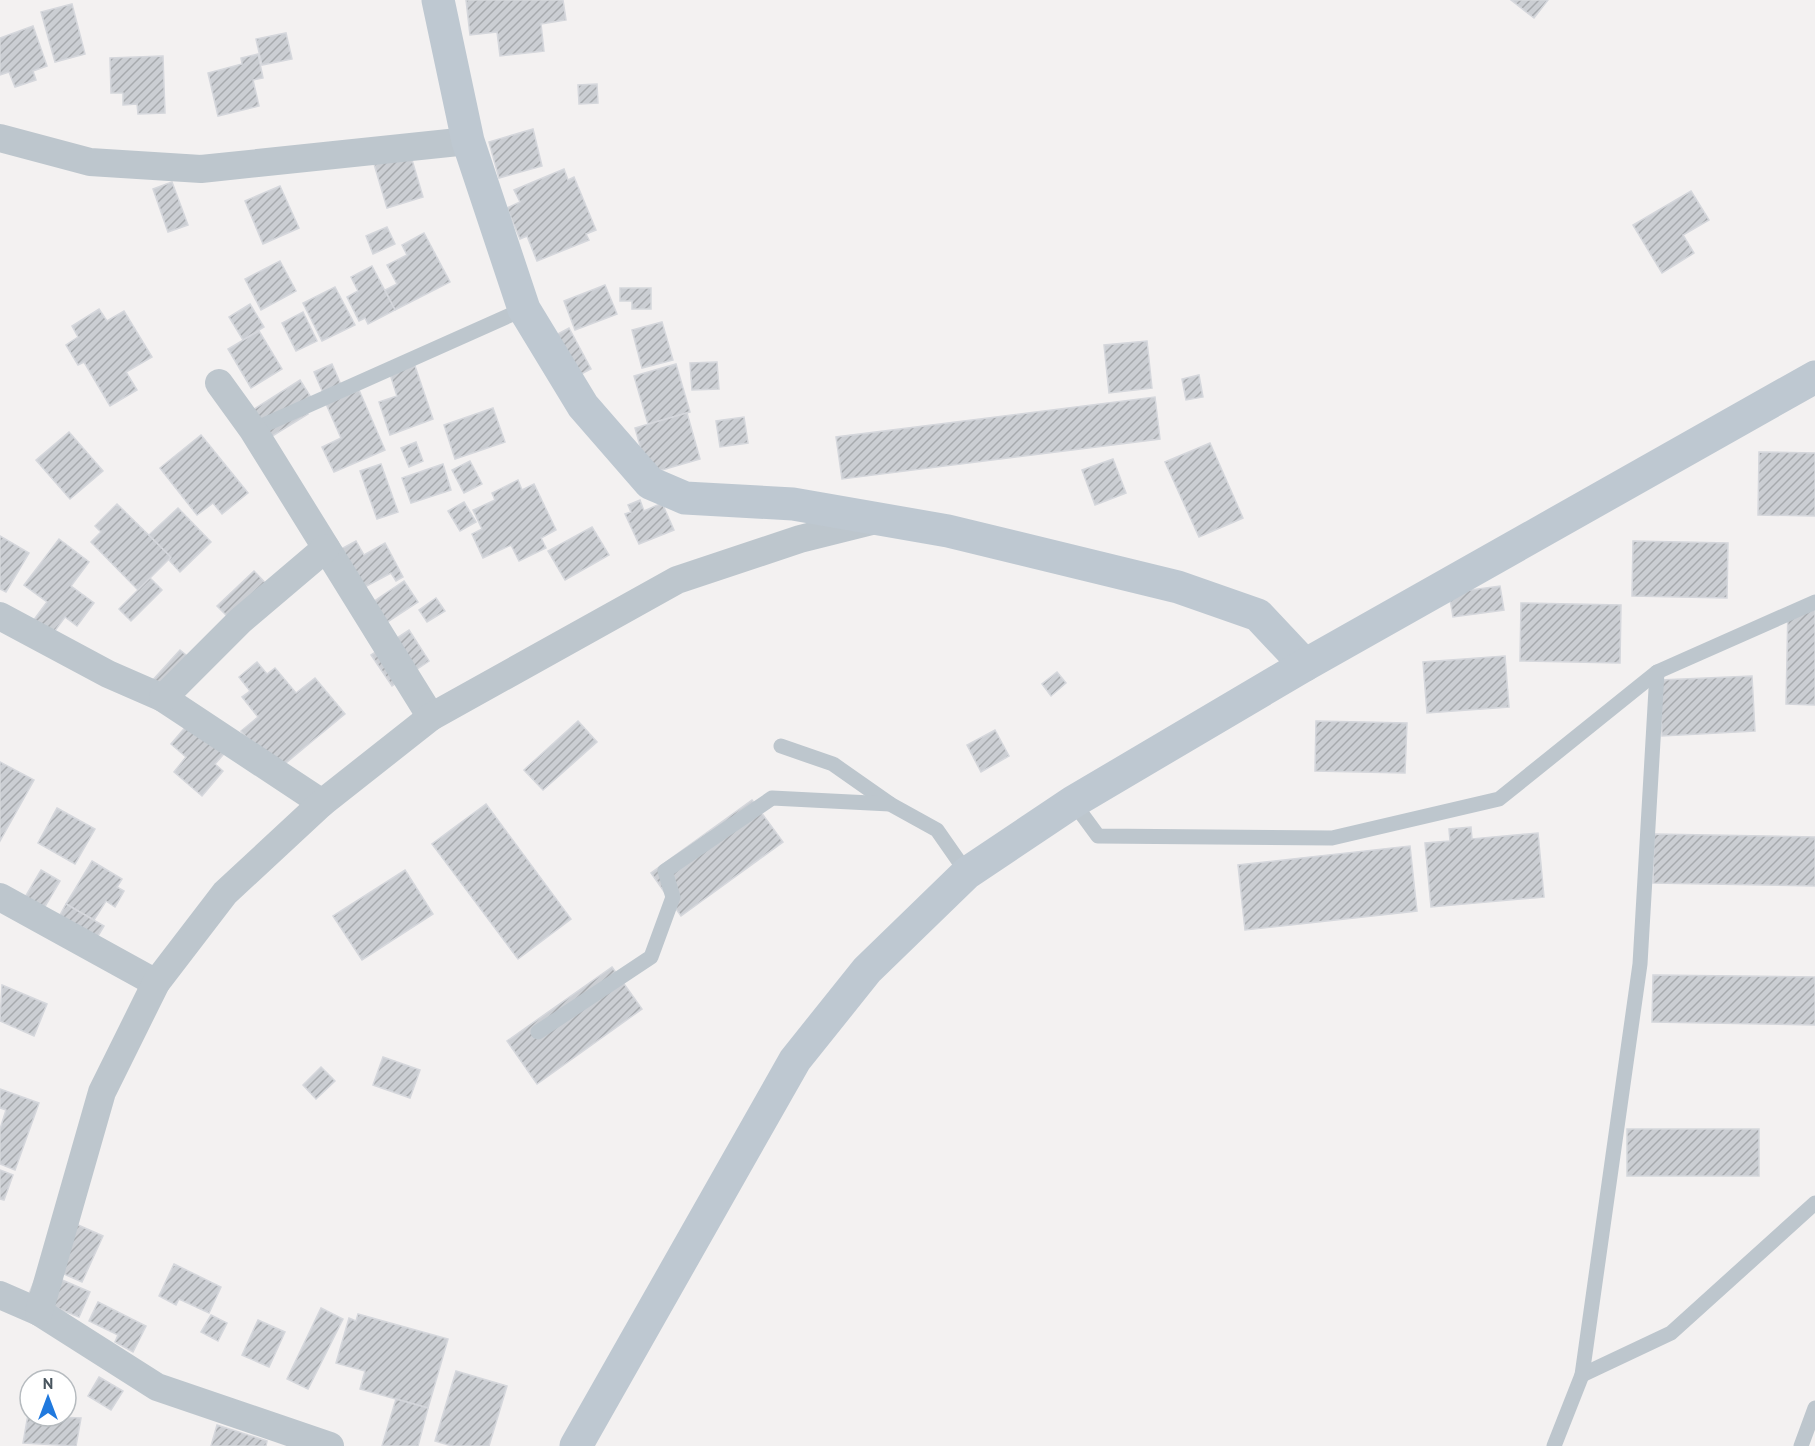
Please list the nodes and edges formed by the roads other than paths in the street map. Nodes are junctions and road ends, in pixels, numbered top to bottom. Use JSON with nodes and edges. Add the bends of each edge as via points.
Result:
{"nodes":[{"id":1,"x":438,"y":0,"type":"edge"},
{"id":2,"x":0,"y":138,"type":"edge"},
{"id":3,"x":468,"y":141,"type":"junction"},
{"id":4,"x":524,"y":309,"type":"junction"},
{"id":5,"x":1815,"y":377,"type":"edge"},
{"id":6,"x":219,"y":383,"type":"dead end"},
{"id":7,"x":253,"y":430,"type":"junction"},
{"id":8,"x":877,"y":519,"type":"junction"},
{"id":9,"x":326,"y":548,"type":"junction"},
{"id":10,"x":1815,"y":602,"type":"edge"},
{"id":11,"x":0,"y":616,"type":"edge"},
{"id":12,"x":1305,"y":665,"type":"junction"},
{"id":13,"x":1658,"y":672,"type":"junction"},
{"id":14,"x":164,"y":698,"type":"junction"},
{"id":15,"x":431,"y":717,"type":"junction"},
{"id":16,"x":781,"y":746,"type":"dead end"},
{"id":17,"x":1073,"y":802,"type":"junction"},
{"id":18,"x":322,"y":803,"type":"junction"},
{"id":19,"x":890,"y":804,"type":"junction"},
{"id":20,"x":967,"y":873,"type":"junction"},
{"id":21,"x":0,"y":897,"type":"edge"},
{"id":22,"x":156,"y":983,"type":"junction"},
{"id":23,"x":538,"y":1032,"type":"dead end"},
{"id":24,"x":1815,"y":1203,"type":"edge"},
{"id":25,"x":0,"y":1296,"type":"edge"},
{"id":26,"x":39,"y":1312,"type":"junction"},
{"id":27,"x":1582,"y":1375,"type":"junction"},
{"id":28,"x":1815,"y":1408,"type":"edge"},
{"id":29,"x":330,"y":1446,"type":"edge"},
{"id":30,"x":576,"y":1446,"type":"edge"},
{"id":31,"x":1554,"y":1446,"type":"edge"},
{"id":32,"x":1801,"y":1446,"type":"edge"}],
"edges":[{"from":1,"to":3,"type":"street"},
{"from":2,"to":3,"type":"street","via":[[90,162],[201,169]]},
{"from":3,"to":4,"type":"street"},
{"from":4,"to":7,"type":"lane"},
{"from":4,"to":8,"type":"street","via":[[583,406],[650,483],[685,498],[793,504]]},
{"from":5,"to":12,"type":"street"},
{"from":6,"to":7,"type":"street"},
{"from":7,"to":9,"type":"street"},
{"from":8,"to":12,"type":"street","via":[[948,531],[1178,587],[1258,615]]},
{"from":8,"to":15,"type":"street","via":[[800,539],[677,580]]},
{"from":9,"to":14,"type":"street","via":[[240,621]]},
{"from":9,"to":15,"type":"street"},
{"from":10,"to":13,"type":"lane"},
{"from":11,"to":14,"type":"street","via":[[108,674]]},
{"from":12,"to":17,"type":"street"},
{"from":13,"to":17,"type":"lane","via":[[1499,799],[1332,838],[1098,836]]},
{"from":13,"to":27,"type":"lane","via":[[1640,964]]},
{"from":14,"to":18,"type":"street"},
{"from":15,"to":18,"type":"street"},
{"from":16,"to":19,"type":"lane","via":[[833,764]]},
{"from":17,"to":20,"type":"street"},
{"from":18,"to":22,"type":"street","via":[[225,893]]},
{"from":19,"to":20,"type":"lane","via":[[937,831]]},
{"from":19,"to":23,"type":"lane","via":[[772,798],[665,871],[673,897],[651,957]]},
{"from":20,"to":30,"type":"street","via":[[867,970],[795,1060]]},
{"from":21,"to":22,"type":"street"},
{"from":22,"to":26,"type":"street","via":[[102,1092]]},
{"from":24,"to":27,"type":"lane","via":[[1671,1333]]},
{"from":25,"to":26,"type":"street"},
{"from":26,"to":29,"type":"street","via":[[157,1387]]},
{"from":27,"to":31,"type":"lane"},
{"from":28,"to":32,"type":"lane"}]}
